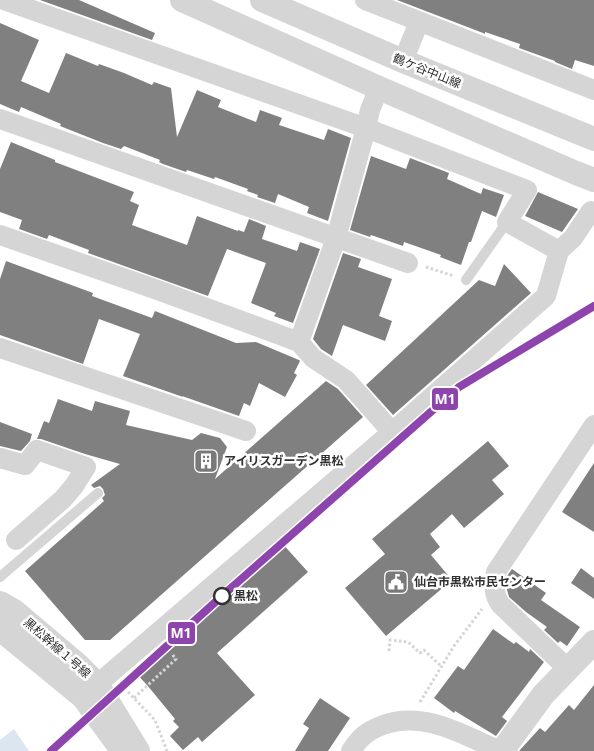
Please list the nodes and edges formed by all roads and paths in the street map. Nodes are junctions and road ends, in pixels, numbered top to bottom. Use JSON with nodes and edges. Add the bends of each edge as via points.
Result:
{"nodes":[{"id":1,"x":4,"y":0,"type":"edge"},
{"id":2,"x":182,"y":0,"type":"edge"},
{"id":3,"x":262,"y":0,"type":"edge"},
{"id":4,"x":365,"y":0,"type":"edge"},
{"id":5,"x":213,"y":6,"type":"edge"},
{"id":6,"x":419,"y":22,"type":"junction"},
{"id":7,"x":403,"y":61,"type":"junction"},
{"id":8,"x":379,"y":88,"type":"junction"},
{"id":9,"x":594,"y":90,"type":"edge"},
{"id":10,"x":0,"y":119,"type":"edge"},
{"id":11,"x":366,"y":128,"type":"junction"},
{"id":12,"x":594,"y":139,"type":"edge"},
{"id":13,"x":594,"y":180,"type":"edge"},
{"id":14,"x":591,"y":211,"type":"dead end"},
{"id":15,"x":507,"y":222,"type":"junction"},
{"id":16,"x":0,"y":235,"type":"edge"},
{"id":17,"x":336,"y":238,"type":"junction"},
{"id":18,"x":559,"y":250,"type":"junction"},
{"id":19,"x":408,"y":263,"type":"dead end"},
{"id":20,"x":428,"y":267,"type":"dead end"},
{"id":21,"x":466,"y":280,"type":"joint"},
{"id":22,"x":299,"y":342,"type":"junction"},
{"id":23,"x":0,"y":348,"type":"edge"},
{"id":24,"x":594,"y":425,"type":"edge"},
{"id":25,"x":246,"y":431,"type":"dead end"},
{"id":26,"x":392,"y":432,"type":"junction"},
{"id":27,"x":0,"y":458,"type":"edge"},
{"id":28,"x":98,"y":493,"type":"dead end"},
{"id":29,"x":16,"y":540,"type":"dead end"},
{"id":30,"x":0,"y":577,"type":"edge"},
{"id":31,"x":495,"y":597,"type":"junction"},
{"id":32,"x":0,"y":602,"type":"edge"},
{"id":33,"x":0,"y":629,"type":"edge"},
{"id":34,"x":594,"y":642,"type":"edge"},
{"id":35,"x":389,"y":651,"type":"dead end"},
{"id":36,"x":172,"y":653,"type":"dead end"},
{"id":37,"x":442,"y":667,"type":"junction"},
{"id":38,"x":568,"y":669,"type":"junction"},
{"id":39,"x":124,"y":688,"type":"dead end"},
{"id":40,"x":90,"y":690,"type":"junction"},
{"id":41,"x":134,"y":698,"type":"junction"},
{"id":42,"x":408,"y":720,"type":"junction"},
{"id":43,"x":123,"y":751,"type":"edge"},
{"id":44,"x":138,"y":751,"type":"edge"},
{"id":45,"x":167,"y":751,"type":"edge"},
{"id":46,"x":351,"y":751,"type":"edge"},
{"id":47,"x":501,"y":751,"type":"edge"}],
"edges":[{"from":1,"to":11,"type":"street"},
{"from":2,"to":5,"type":"street"},
{"from":3,"to":7,"type":"street","name":"鶴ケ谷中山線"},
{"from":4,"to":6,"type":"street"},
{"from":5,"to":8,"type":"street"},
{"from":6,"to":7,"type":"street"},
{"from":6,"to":9,"type":"street"},
{"from":7,"to":12,"type":"street","name":"鶴ケ谷中山線"},
{"from":8,"to":11,"type":"street"},
{"from":8,"to":13,"type":"street"},
{"from":10,"to":17,"type":"street"},
{"from":11,"to":15,"type":"street","via":[[528,190]]},
{"from":11,"to":17,"type":"street"},
{"from":14,"to":18,"type":"street","via":[[573,238]]},
{"from":15,"to":18,"type":"street"},
{"from":15,"to":21,"type":"lane"},
{"from":16,"to":22,"type":"street"},
{"from":17,"to":19,"type":"street"},
{"from":17,"to":22,"type":"street"},
{"from":18,"to":26,"type":"street","via":[[546,296]]},
{"from":20,"to":21,"type":"path"},
{"from":22,"to":26,"type":"street","via":[[314,358],[346,380]]},
{"from":23,"to":25,"type":"street"},
{"from":24,"to":31,"type":"street","via":[[496,572]]},
{"from":26,"to":40,"type":"street"},
{"from":27,"to":29,"type":"street","via":[[25,465],[37,450],[86,467],[63,499]]},
{"from":28,"to":30,"type":"lane"},
{"from":31,"to":37,"type":"path","via":[[480,611]]},
{"from":31,"to":38,"type":"street"},
{"from":32,"to":40,"type":"street","name":"黒松幹線１号線","via":[[79,666]]},
{"from":33,"to":40,"type":"street","name":"黒松幹線１号線"},
{"from":34,"to":38,"type":"street"},
{"from":35,"to":37,"type":"path","via":[[390,640],[408,642],[420,653],[424,650]]},
{"from":36,"to":41,"type":"path","via":[[176,659]]},
{"from":37,"to":42,"type":"path"},
{"from":38,"to":47,"type":"street","via":[[543,695]]},
{"from":39,"to":41,"type":"path"},
{"from":40,"to":43,"type":"street","name":"黒松幹線１号線"},
{"from":40,"to":44,"type":"street","name":"黒松幹線１号線"},
{"from":41,"to":45,"type":"path","via":[[155,720]]},
{"from":42,"to":46,"type":"street","via":[[373,729],[360,737]]},
{"from":42,"to":47,"type":"street","via":[[450,729]]}]}
